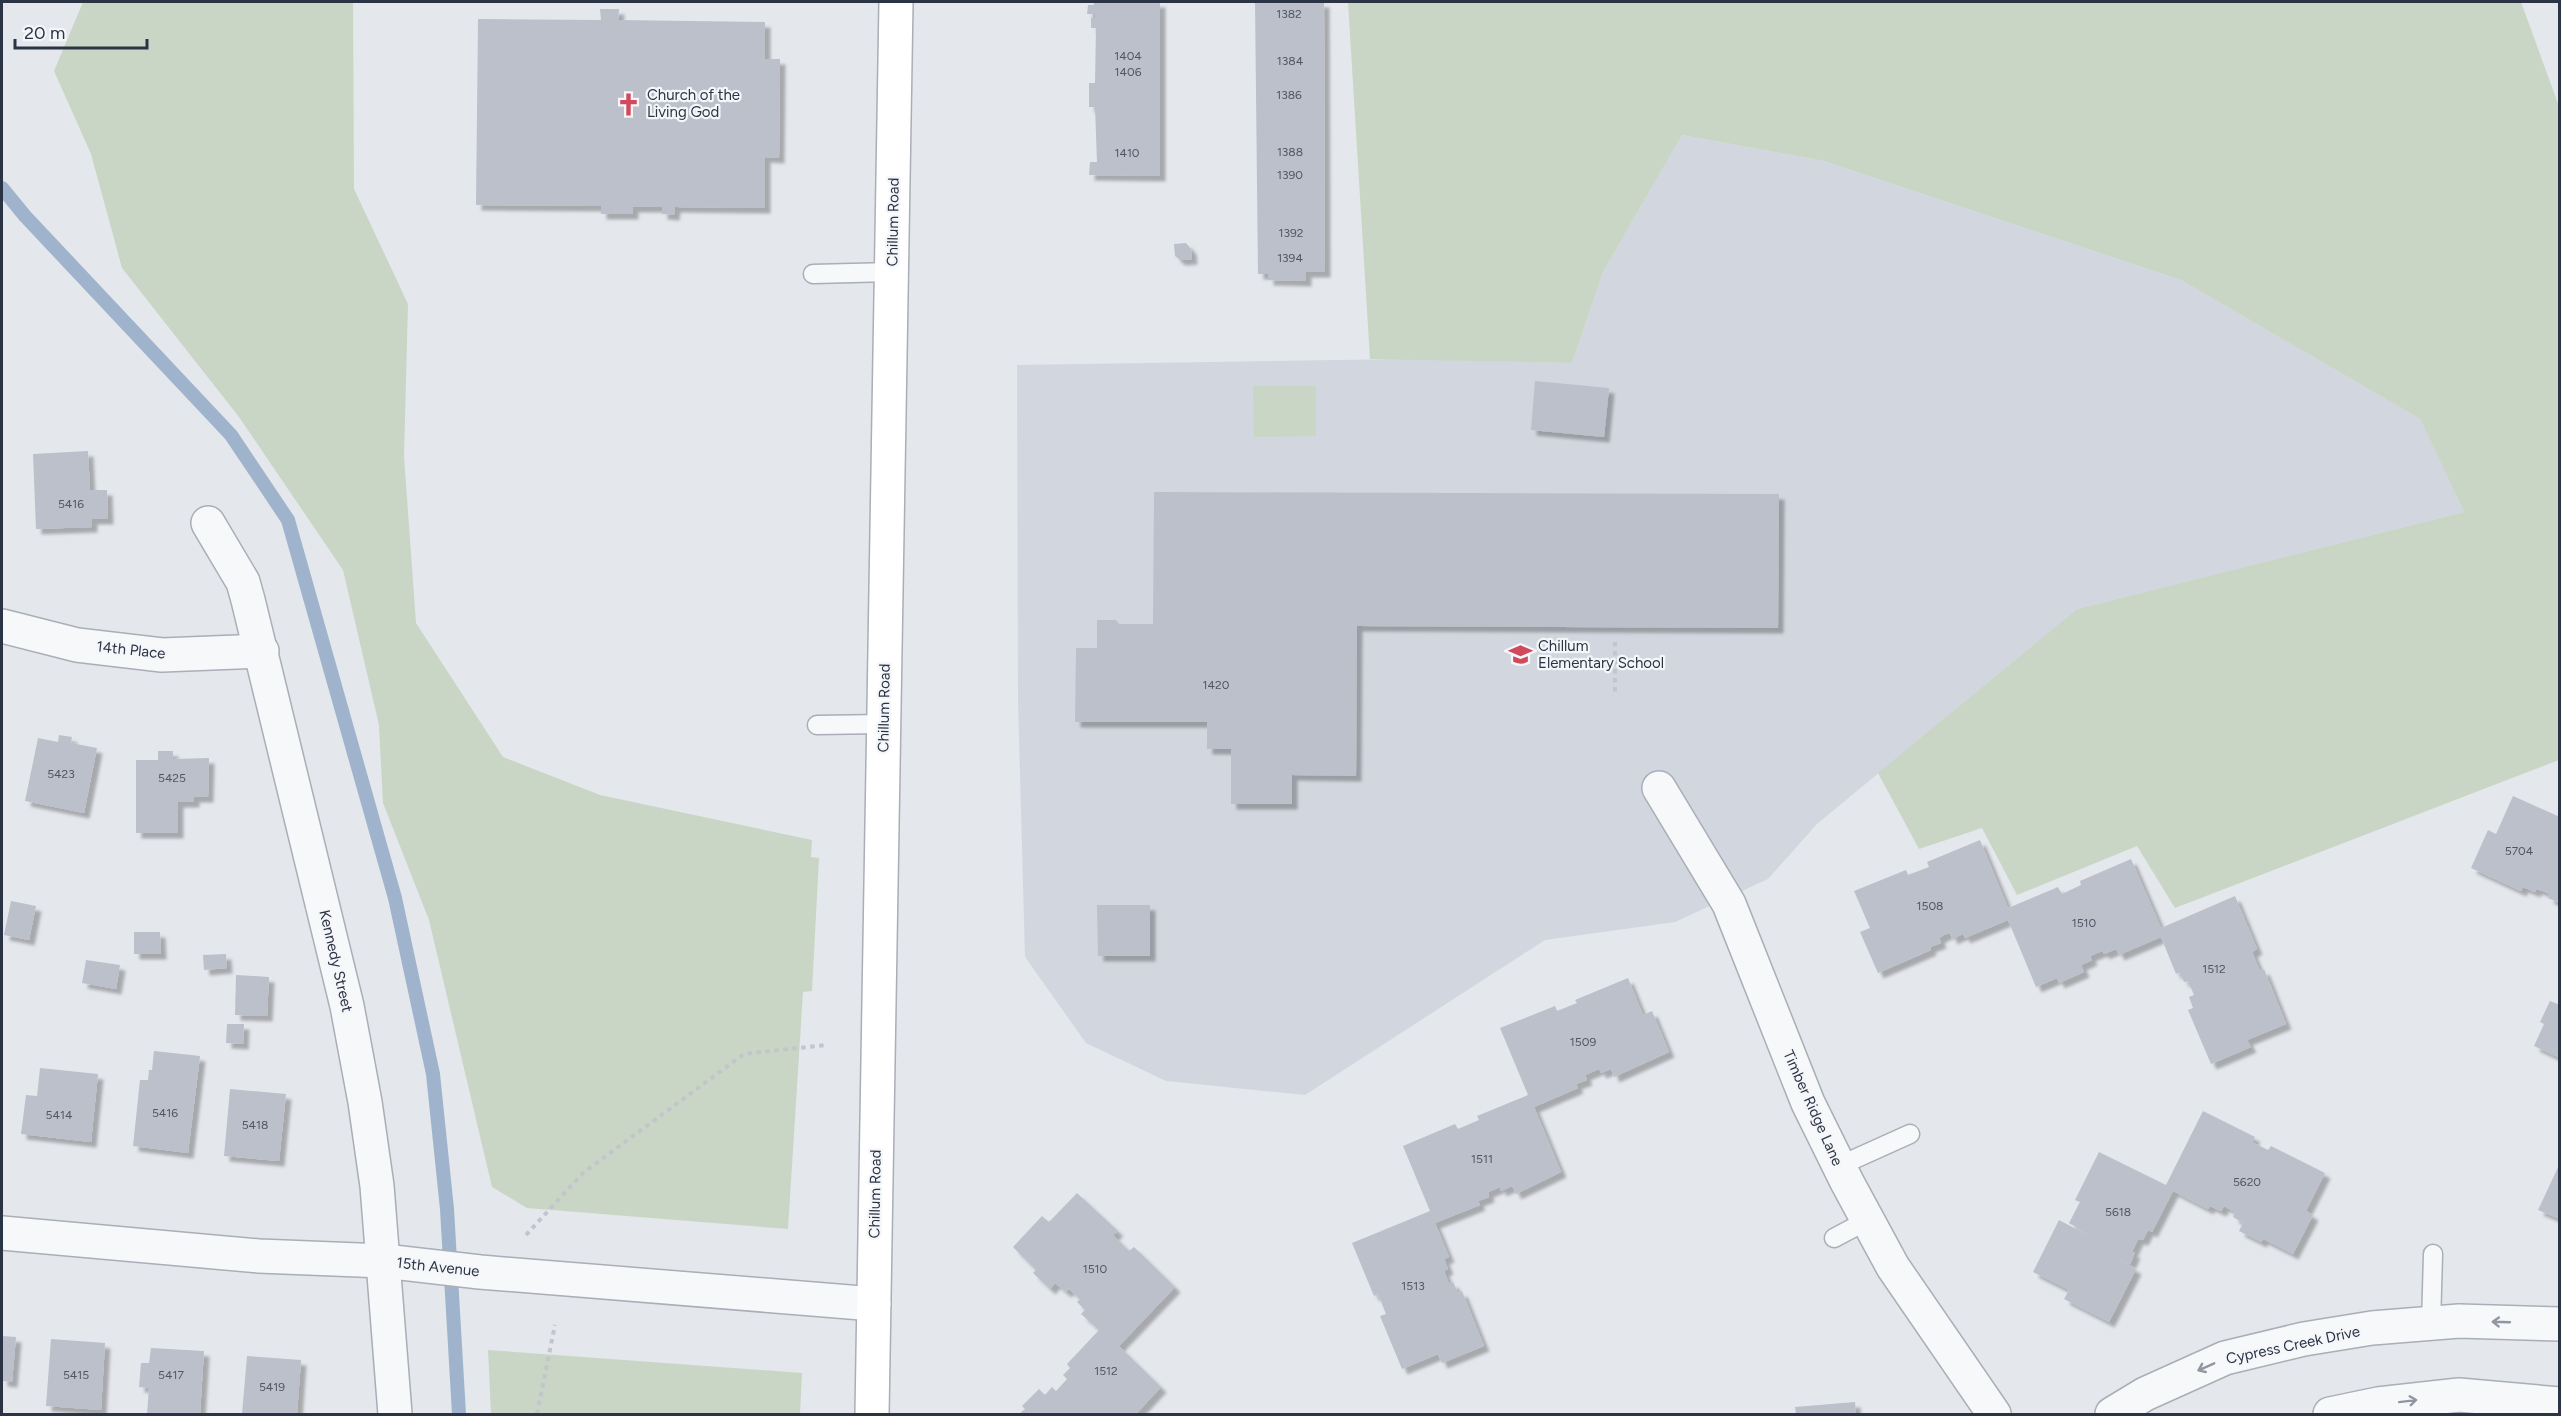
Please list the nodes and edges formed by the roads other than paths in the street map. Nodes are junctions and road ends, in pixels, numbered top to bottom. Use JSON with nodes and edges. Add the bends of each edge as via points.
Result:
{"nodes":[{"id":1,"x":896,"y":2,"type":"edge"},
{"id":2,"x":892,"y":272,"type":"junction"},
{"id":3,"x":813,"y":274,"type":"dead end"},
{"id":4,"x":208,"y":523,"type":"dead end"},
{"id":5,"x":2,"y":626,"type":"edge"},
{"id":6,"x":262,"y":651,"type":"junction"},
{"id":7,"x":884,"y":724,"type":"junction"},
{"id":8,"x":817,"y":725,"type":"dead end"},
{"id":9,"x":1659,"y":788,"type":"dead end"},
{"id":10,"x":1910,"y":1134,"type":"dead end"},
{"id":11,"x":1839,"y":1166,"type":"junction"},
{"id":12,"x":1868,"y":1220,"type":"junction"},
{"id":13,"x":2,"y":1233,"type":"edge"},
{"id":14,"x":1834,"y":1238,"type":"dead end"},
{"id":15,"x":2433,"y":1254,"type":"dead end"},
{"id":16,"x":384,"y":1261,"type":"junction"},
{"id":17,"x":874,"y":1304,"type":"junction"},
{"id":18,"x":2559,"y":1324,"type":"edge"},
{"id":19,"x":2431,"y":1325,"type":"junction"},
{"id":20,"x":2559,"y":1404,"type":"edge"},
{"id":21,"x":395,"y":1414,"type":"edge"},
{"id":22,"x":872,"y":1414,"type":"edge"},
{"id":23,"x":1994,"y":1414,"type":"edge"},
{"id":24,"x":2112,"y":1414,"type":"edge"},
{"id":25,"x":2330,"y":1414,"type":"edge"}],
"edges":[{"from":1,"to":2,"type":"main road","name":"Chillum Road"},
{"from":2,"to":3,"type":"lane"},
{"from":2,"to":7,"type":"main road","name":"Chillum Road"},
{"from":4,"to":6,"type":"street","name":"Kennedy Street","via":[[243,582]]},
{"from":5,"to":6,"type":"street","name":"14th Place","via":[[77,645],[162,655]]},
{"from":6,"to":16,"type":"street","name":"Kennedy Street","via":[[347,1006],[365,1102]]},
{"from":7,"to":8,"type":"lane"},
{"from":7,"to":17,"type":"main road","name":"Chillum Road"},
{"from":9,"to":11,"type":"street","name":"Timber Ridge Lane","via":[[1729,904],[1808,1103]]},
{"from":10,"to":11,"type":"lane"},
{"from":11,"to":12,"type":"street","name":"Timber Ridge Lane"},
{"from":12,"to":14,"type":"lane"},
{"from":12,"to":23,"type":"street","name":"Timber Ridge Lane","via":[[1893,1267]]},
{"from":13,"to":16,"type":"street","name":"15th Avenue","via":[[259,1256]]},
{"from":15,"to":19,"type":"lane"},
{"from":16,"to":17,"type":"street","name":"15th Avenue"},
{"from":16,"to":21,"type":"street","name":"Kennedy Street"},
{"from":17,"to":22,"type":"main road","name":"Chillum Road"},
{"from":18,"to":19,"type":"street","name":"Cypress Creek Drive","one_way":true,"via":[[2459,1321]]},
{"from":19,"to":24,"type":"street","name":"Cypress Creek Drive","one_way":true,"via":[[2304,1339],[2225,1358],[2145,1394]]},
{"from":25,"to":20,"type":"street","one_way":true,"via":[[2459,1395]]}]}
